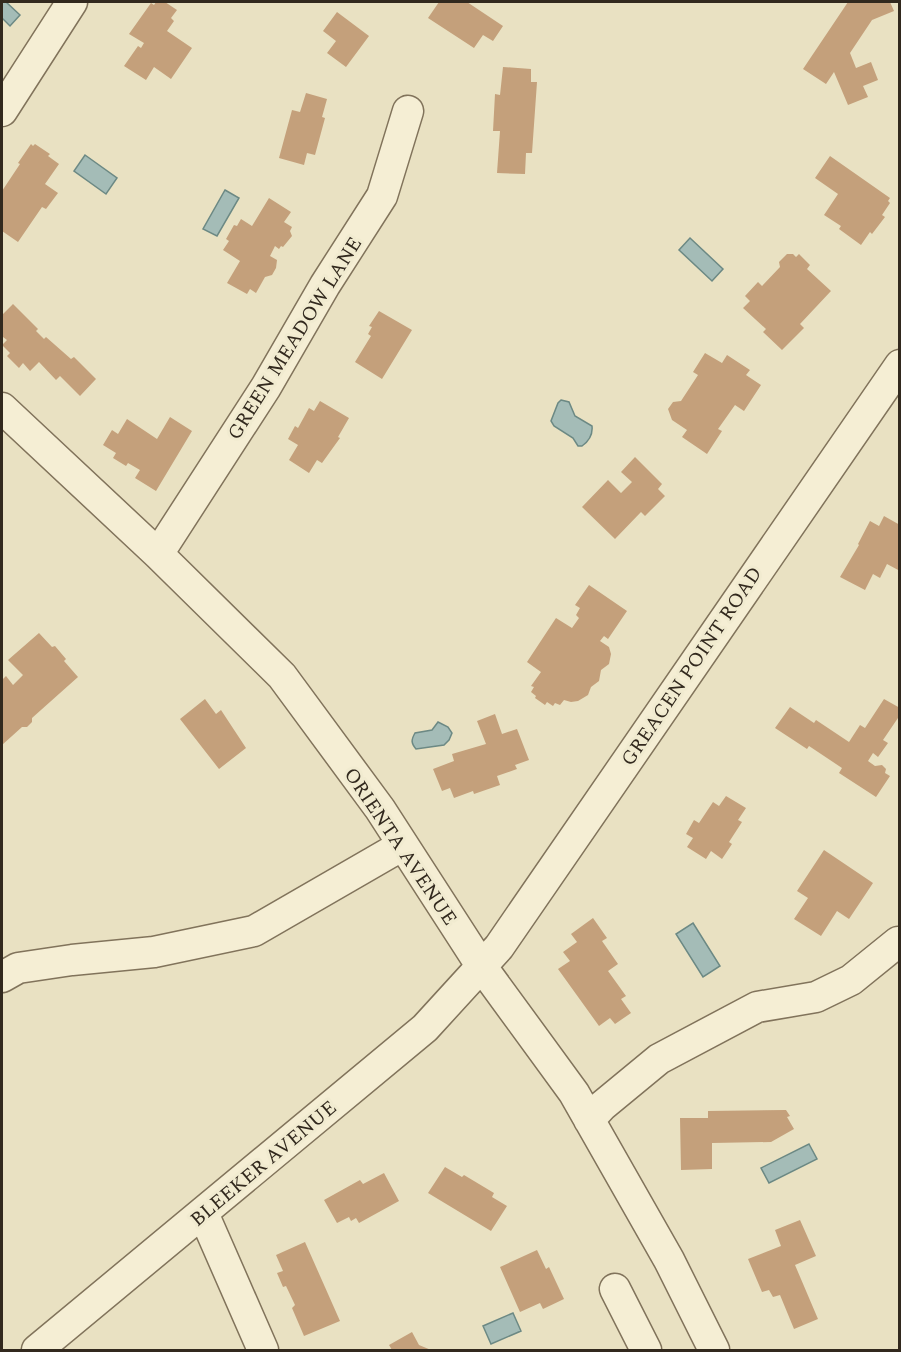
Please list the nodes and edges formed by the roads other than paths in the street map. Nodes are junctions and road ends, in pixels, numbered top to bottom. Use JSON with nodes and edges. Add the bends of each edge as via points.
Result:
{"nodes":[{"id":1,"x":72,"y":2,"type":"edge"},
{"id":2,"x":2,"y":111,"type":"edge"},
{"id":3,"x":408,"y":111,"type":"dead end"},
{"id":4,"x":900,"y":365,"type":"edge"},
{"id":5,"x":2,"y":408,"type":"edge"},
{"id":6,"x":158,"y":554,"type":"junction"},
{"id":7,"x":403,"y":845,"type":"junction"},
{"id":8,"x":898,"y":942,"type":"edge"},
{"id":9,"x":482,"y":967,"type":"junction"},
{"id":10,"x":2,"y":977,"type":"edge"},
{"id":11,"x":589,"y":1120,"type":"junction"},
{"id":12,"x":203,"y":1213,"type":"junction"},
{"id":13,"x":615,"y":1289,"type":"dead end"},
{"id":14,"x":37,"y":1350,"type":"edge"},
{"id":15,"x":264,"y":1350,"type":"edge"},
{"id":16,"x":646,"y":1350,"type":"edge"},
{"id":17,"x":714,"y":1350,"type":"edge"}],
"edges":[{"from":1,"to":2,"type":"street"},
{"from":3,"to":6,"type":"street","name":"GREEN MEADOW LANE","via":[[382,196]]},
{"from":4,"to":9,"type":"street","name":"GREACEN POINT ROAD"},
{"from":5,"to":6,"type":"street","name":"ORIENTA AVENUE"},
{"from":6,"to":7,"type":"street","name":"ORIENTA AVENUE","via":[[282,676]]},
{"from":7,"to":9,"type":"street","name":"ORIENTA AVENUE"},
{"from":7,"to":10,"type":"street","via":[[254,932],[154,952],[18,968]]},
{"from":8,"to":11,"type":"street","via":[[851,981],[816,997],[757,1007],[659,1059]]},
{"from":9,"to":11,"type":"street","name":"ORIENTA AVENUE"},
{"from":9,"to":12,"type":"street","name":"BLEEKER AVENUE","via":[[425,1028]]},
{"from":11,"to":17,"type":"street","name":"ORIENTA AVENUE","via":[[669,1260]]},
{"from":12,"to":14,"type":"street","name":"BLEEKER AVENUE"},
{"from":12,"to":15,"type":"street"},
{"from":13,"to":16,"type":"street"}]}
